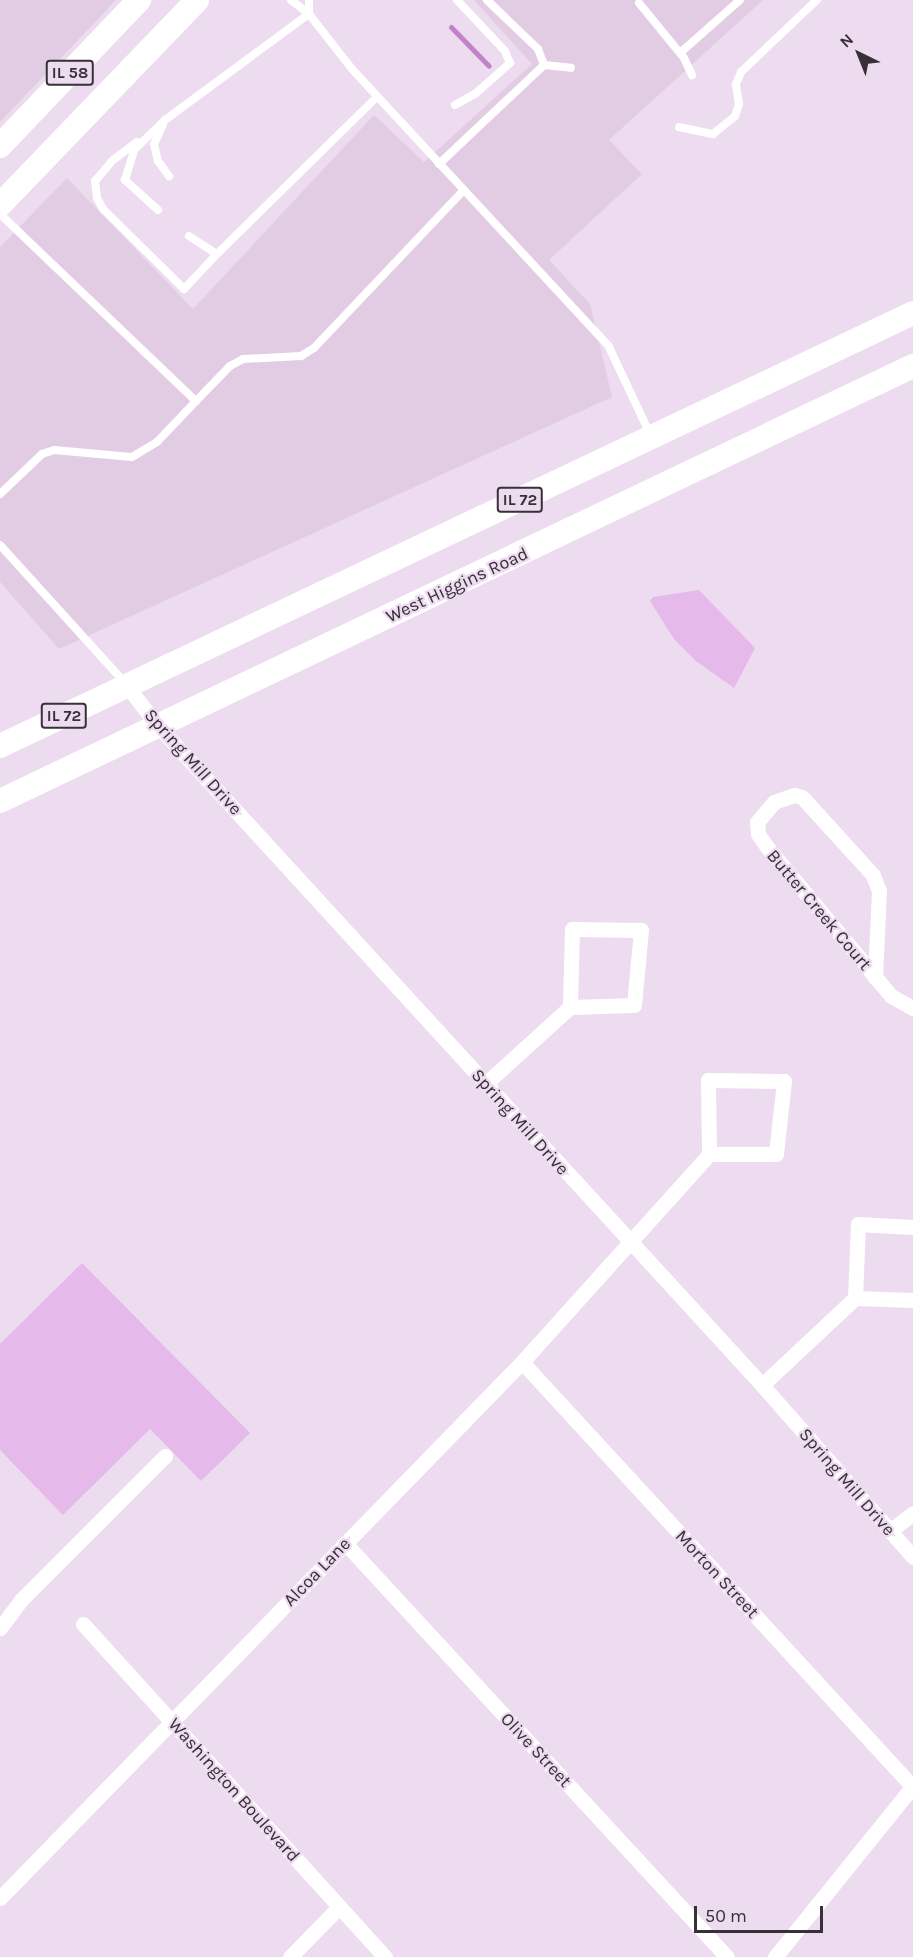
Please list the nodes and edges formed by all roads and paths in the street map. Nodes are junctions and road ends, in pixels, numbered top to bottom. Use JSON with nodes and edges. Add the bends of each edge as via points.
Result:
{"nodes":[{"id":1,"x":139,"y":0,"type":"edge"},
{"id":2,"x":197,"y":0,"type":"edge"},
{"id":3,"x":291,"y":0,"type":"edge"},
{"id":4,"x":309,"y":0,"type":"edge"},
{"id":5,"x":457,"y":0,"type":"edge"},
{"id":6,"x":487,"y":0,"type":"edge"},
{"id":7,"x":740,"y":0,"type":"edge"},
{"id":8,"x":817,"y":0,"type":"edge"},
{"id":9,"x":639,"y":1,"type":"edge"},
{"id":10,"x":309,"y":14,"type":"junction"},
{"id":11,"x":680,"y":53,"type":"junction"},
{"id":12,"x":544,"y":65,"type":"junction"},
{"id":13,"x":571,"y":68,"type":"dead end"},
{"id":14,"x":692,"y":75,"type":"dead end"},
{"id":15,"x":377,"y":97,"type":"junction"},
{"id":16,"x":455,"y":105,"type":"dead end"},
{"id":17,"x":165,"y":120,"type":"junction"},
{"id":18,"x":679,"y":127,"type":"dead end"},
{"id":19,"x":147,"y":134,"type":"junction"},
{"id":20,"x":0,"y":146,"type":"edge"},
{"id":21,"x":439,"y":164,"type":"junction"},
{"id":22,"x":169,"y":176,"type":"dead end"},
{"id":23,"x":464,"y":190,"type":"junction"},
{"id":24,"x":0,"y":205,"type":"edge"},
{"id":25,"x":158,"y":210,"type":"dead end"},
{"id":26,"x":0,"y":214,"type":"edge"},
{"id":27,"x":189,"y":236,"type":"dead end"},
{"id":28,"x":217,"y":254,"type":"junction"},
{"id":29,"x":913,"y":313,"type":"edge"},
{"id":30,"x":913,"y":366,"type":"edge"},
{"id":31,"x":196,"y":401,"type":"junction"},
{"id":32,"x":652,"y":437,"type":"junction"},
{"id":33,"x":0,"y":494,"type":"edge"},
{"id":34,"x":0,"y":545,"type":"edge"},
{"id":35,"x":127,"y":686,"type":"junction"},
{"id":36,"x":158,"y":726,"type":"junction"},
{"id":37,"x":0,"y":746,"type":"edge"},
{"id":38,"x":0,"y":801,"type":"edge"},
{"id":39,"x":875,"y":978,"type":"junction"},
{"id":40,"x":570,"y":1007,"type":"junction"},
{"id":41,"x":913,"y":1008,"type":"edge"},
{"id":42,"x":485,"y":1084,"type":"junction"},
{"id":43,"x":709,"y":1154,"type":"junction"},
{"id":44,"x":913,"y":1227,"type":"edge"},
{"id":45,"x":630,"y":1244,"type":"junction"},
{"id":46,"x":855,"y":1298,"type":"junction"},
{"id":47,"x":913,"y":1300,"type":"edge"},
{"id":48,"x":522,"y":1362,"type":"junction"},
{"id":49,"x":762,"y":1385,"type":"junction"},
{"id":50,"x":165,"y":1456,"type":"dead end"},
{"id":51,"x":913,"y":1513,"type":"edge"},
{"id":52,"x":890,"y":1531,"type":"junction"},
{"id":53,"x":345,"y":1543,"type":"junction"},
{"id":54,"x":913,"y":1557,"type":"edge"},
{"id":55,"x":4,"y":1617,"type":"edge"},
{"id":56,"x":83,"y":1624,"type":"dead end"},
{"id":57,"x":173,"y":1721,"type":"junction"},
{"id":58,"x":913,"y":1786,"type":"edge"},
{"id":59,"x":0,"y":1898,"type":"edge"},
{"id":60,"x":339,"y":1907,"type":"junction"},
{"id":61,"x":290,"y":1957,"type":"edge"},
{"id":62,"x":385,"y":1957,"type":"edge"},
{"id":63,"x":727,"y":1957,"type":"edge"},
{"id":64,"x":775,"y":1957,"type":"edge"}],
"edges":[{"from":1,"to":20,"type":"main road","number":"IL 58"},
{"from":2,"to":24,"type":"main road","number":"IL 58"},
{"from":3,"to":10,"type":"lane"},
{"from":4,"to":10,"type":"lane"},
{"from":5,"to":16,"type":"lane","via":[[505,51],[510,63],[475,94]]},
{"from":6,"to":12,"type":"lane","via":[[538,49]]},
{"from":7,"to":11,"type":"lane"},
{"from":8,"to":18,"type":"lane","via":[[741,72],[736,84],[739,104],[735,116],[713,134]]},
{"from":9,"to":11,"type":"lane"},
{"from":10,"to":15,"type":"lane"},
{"from":10,"to":17,"type":"lane"},
{"from":11,"to":14,"type":"lane"},
{"from":12,"to":13,"type":"lane"},
{"from":12,"to":21,"type":"lane"},
{"from":15,"to":21,"type":"lane"},
{"from":15,"to":28,"type":"lane"},
{"from":17,"to":19,"type":"lane"},
{"from":17,"to":22,"type":"lane","via":[[154,144],[158,161]]},
{"from":19,"to":25,"type":"lane","via":[[134,150],[125,180]]},
{"from":19,"to":28,"type":"lane","via":[[112,161],[95,181],[97,198],[184,289]]},
{"from":21,"to":23,"type":"lane"},
{"from":23,"to":31,"type":"lane","via":[[314,348],[301,356],[243,359],[230,366]]},
{"from":23,"to":32,"type":"lane","via":[[609,347]]},
{"from":26,"to":31,"type":"lane"},
{"from":27,"to":28,"type":"lane"},
{"from":29,"to":32,"type":"main road","number":"IL 72"},
{"from":30,"to":36,"type":"main road","name":"West Higgins Road"},
{"from":31,"to":33,"type":"lane","via":[[157,442],[132,457],[107,457],[62,448],[48,452]]},
{"from":32,"to":35,"type":"main road","number":"IL 72"},
{"from":34,"to":35,"type":"lane"},
{"from":35,"to":36,"type":"street","name":"Spring Mill Drive"},
{"from":35,"to":37,"type":"main road","number":"IL 72"},
{"from":36,"to":38,"type":"main road","name":"West Higgins Road"},
{"from":36,"to":42,"type":"street","name":"Spring Mill Drive"},
{"from":39,"to":39,"type":"street","name":"Butter Creek Court","via":[[879,891],[873,875],[802,797],[794,795],[774,802],[757,822],[758,834]]},
{"from":39,"to":41,"type":"street","name":"Butter Creek Court","via":[[891,996]]},
{"from":40,"to":40,"type":"street","via":[[634,1005],[641,930],[572,929]]},
{"from":40,"to":42,"type":"street"},
{"from":42,"to":45,"type":"street","name":"Spring Mill Drive"},
{"from":43,"to":43,"type":"street","via":[[776,1154],[784,1081],[708,1080]]},
{"from":43,"to":45,"type":"street","name":"Alcoa Lane"},
{"from":44,"to":46,"type":"street","via":[[858,1224]]},
{"from":45,"to":48,"type":"street","name":"Alcoa Lane"},
{"from":45,"to":49,"type":"street","name":"Spring Mill Drive"},
{"from":46,"to":47,"type":"street"},
{"from":46,"to":49,"type":"street"},
{"from":48,"to":53,"type":"street","name":"Alcoa Lane"},
{"from":48,"to":58,"type":"street","name":"Morton Street"},
{"from":49,"to":52,"type":"street","name":"Spring Mill Drive"},
{"from":50,"to":55,"type":"street"},
{"from":51,"to":52,"type":"street"},
{"from":52,"to":54,"type":"street","name":"Spring Mill Drive"},
{"from":53,"to":57,"type":"street","name":"Alcoa Lane"},
{"from":53,"to":63,"type":"street","name":"Olive Street"},
{"from":56,"to":57,"type":"street","name":"Washington Boulevard"},
{"from":57,"to":59,"type":"street","name":"Alcoa Lane"},
{"from":57,"to":60,"type":"street","name":"Washington Boulevard"},
{"from":58,"to":64,"type":"street"},
{"from":60,"to":61,"type":"street"},
{"from":60,"to":62,"type":"street","name":"Washington Boulevard"}]}
